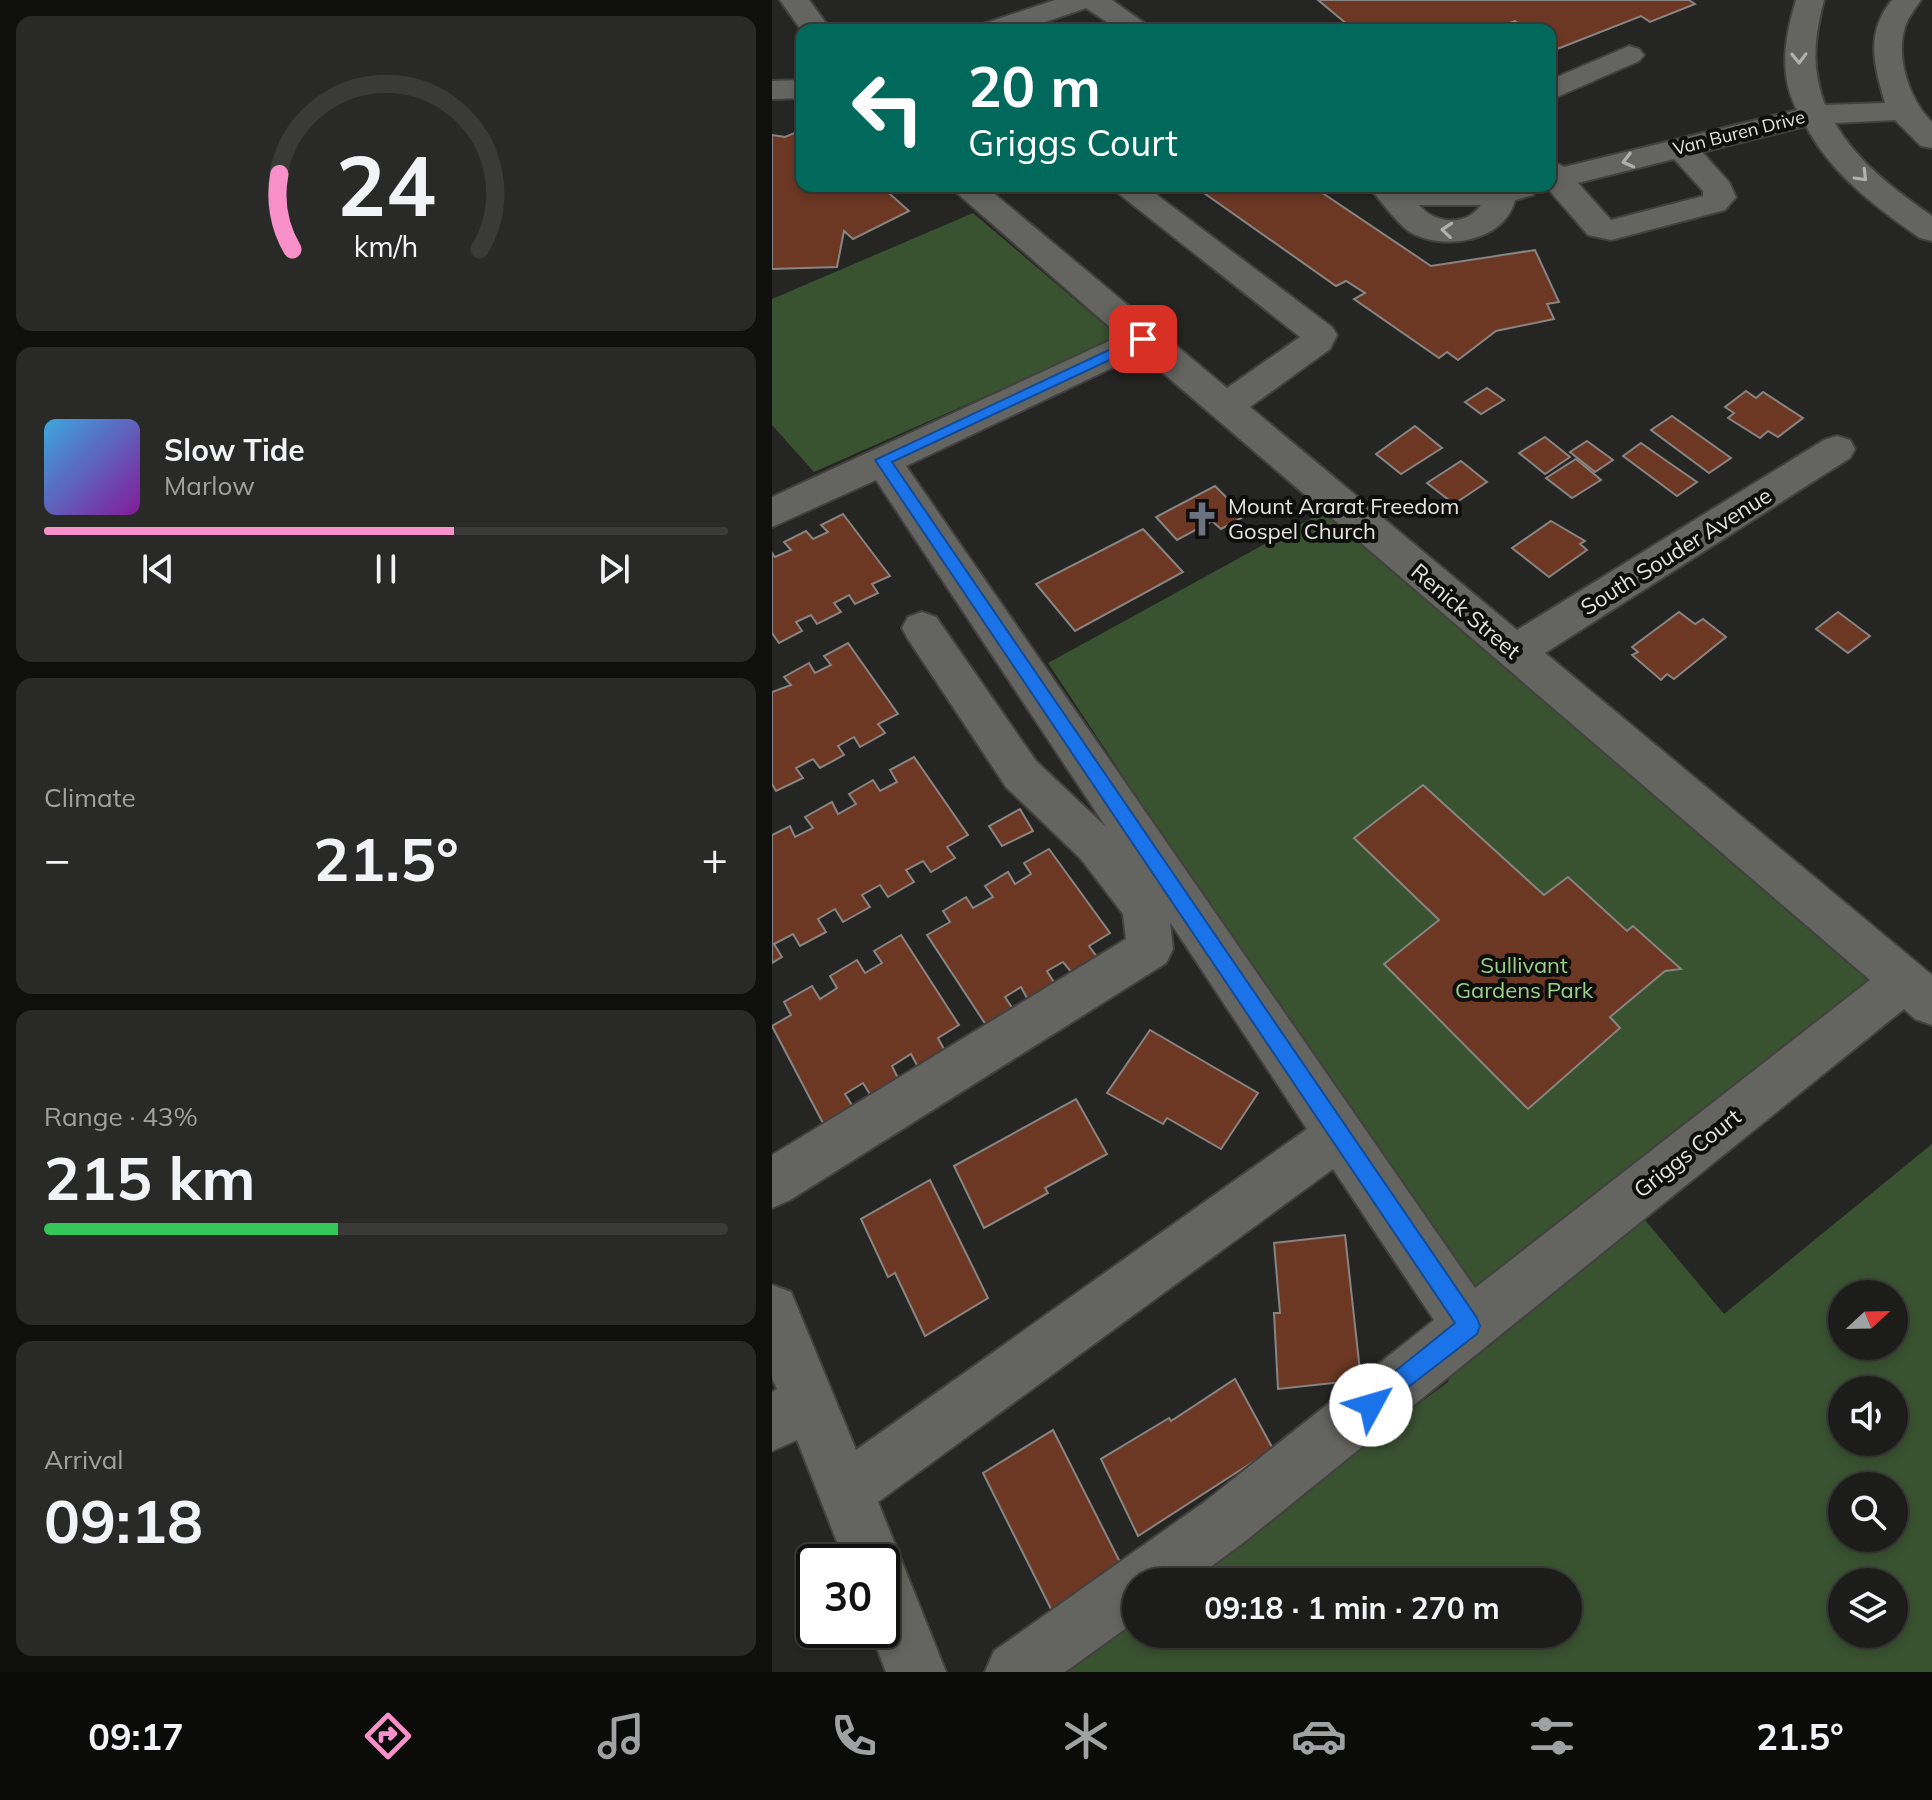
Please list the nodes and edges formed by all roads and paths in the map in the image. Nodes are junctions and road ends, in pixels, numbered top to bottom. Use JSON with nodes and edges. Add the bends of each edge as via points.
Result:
{"nodes":[{"id":1,"x":794,"y":0,"type":"edge"},
{"id":2,"x":1083,"y":0,"type":"edge"},
{"id":3,"x":1093,"y":0,"type":"edge"},
{"id":4,"x":1810,"y":0,"type":"edge"},
{"id":5,"x":1907,"y":0,"type":"edge"},
{"id":6,"x":812,"y":24,"type":"edge"},
{"id":7,"x":1011,"y":24,"type":"edge"},
{"id":8,"x":1130,"y":24,"type":"edge"},
{"id":9,"x":1629,"y":55,"type":"dead end"},
{"id":10,"x":1556,"y":88,"type":"edge"},
{"id":11,"x":796,"y":89,"type":"edge"},
{"id":12,"x":772,"y":90,"type":"edge"},
{"id":13,"x":1903,"y":111,"type":"junction"},
{"id":14,"x":1813,"y":115,"type":"junction"},
{"id":15,"x":1932,"y":139,"type":"edge"},
{"id":16,"x":1682,"y":148,"type":"junction"},
{"id":17,"x":1556,"y":177,"type":"edge"},
{"id":18,"x":972,"y":192,"type":"edge"},
{"id":19,"x":1133,"y":192,"type":"edge"},
{"id":20,"x":1392,"y":192,"type":"edge"},
{"id":21,"x":1523,"y":192,"type":"edge"},
{"id":22,"x":1552,"y":192,"type":"edge"},
{"id":23,"x":1932,"y":231,"type":"edge"},
{"id":24,"x":1143,"y":339,"type":"junction"},
{"id":25,"x":1224,"y":407,"type":"junction"},
{"id":26,"x":1837,"y":449,"type":"dead end"},
{"id":27,"x":882,"y":460,"type":"junction"},
{"id":28,"x":772,"y":513,"type":"edge"},
{"id":29,"x":922,"y":628,"type":"dead end"},
{"id":30,"x":1514,"y":652,"type":"junction"},
{"id":31,"x":1918,"y":992,"type":"edge"},
{"id":32,"x":1339,"y":1135,"type":"junction"},
{"id":33,"x":772,"y":1183,"type":"edge"},
{"id":34,"x":772,"y":1311,"type":"edge"},
{"id":35,"x":1469,"y":1326,"type":"junction"},
{"id":36,"x":791,"y":1412,"type":"edge"},
{"id":37,"x":846,"y":1491,"type":"junction"},
{"id":38,"x":867,"y":1544,"type":"edge"},
{"id":39,"x":1160,"y":1568,"type":"edge"},
{"id":40,"x":1122,"y":1596,"type":"edge"},
{"id":41,"x":900,"y":1631,"type":"edge"},
{"id":42,"x":916,"y":1672,"type":"edge"},
{"id":43,"x":1015,"y":1672,"type":"edge"}],
"edges":[{"from":1,"to":6,"type":"street"},
{"from":2,"to":7,"type":"street"},
{"from":3,"to":8,"type":"street"},
{"from":4,"to":14,"type":"street","name":"Van Buren Drive","one_way":true,"via":[[1798,28],[1799,79]]},
{"from":5,"to":13,"type":"street","via":[[1897,10],[1885,48]]},
{"from":9,"to":10,"type":"street"},
{"from":11,"to":12,"type":"street"},
{"from":13,"to":14,"type":"street"},
{"from":13,"to":15,"type":"street"},
{"from":14,"to":16,"type":"street","name":"Van Buren Drive"},
{"from":14,"to":23,"type":"street","one_way":true,"via":[[1868,183]]},
{"from":16,"to":17,"type":"street","name":"Van Buren Drive","one_way":true},
{"from":16,"to":22,"type":"street","via":[[1718,189],[1720,197],[1714,203],[1611,230],[1600,228]]},
{"from":18,"to":24,"type":"street","name":"Renick Street"},
{"from":19,"to":25,"type":"street","via":[[1320,335]]},
{"from":21,"to":20,"type":"street","one_way":true,"via":[[1475,229],[1447,234],[1402,210]]},
{"from":24,"to":25,"type":"street","name":"Renick Street"},
{"from":24,"to":27,"type":"street"},
{"from":25,"to":30,"type":"street","name":"Renick Street"},
{"from":26,"to":30,"type":"street","name":"South Souder Avenue"},
{"from":27,"to":28,"type":"street"},
{"from":27,"to":32,"type":"street"},
{"from":29,"to":33,"type":"street","via":[[1021,774],[1097,846],[1145,908],[1150,949]]},
{"from":30,"to":31,"type":"street","name":"Renick Street"},
{"from":31,"to":35,"type":"street","name":"Griggs Court"},
{"from":32,"to":35,"type":"street"},
{"from":32,"to":37,"type":"street"},
{"from":34,"to":36,"type":"street"},
{"from":35,"to":39,"type":"street","name":"Griggs Court"},
{"from":36,"to":37,"type":"street"},
{"from":37,"to":38,"type":"street"},
{"from":40,"to":43,"type":"street"},
{"from":41,"to":42,"type":"street"}]}
